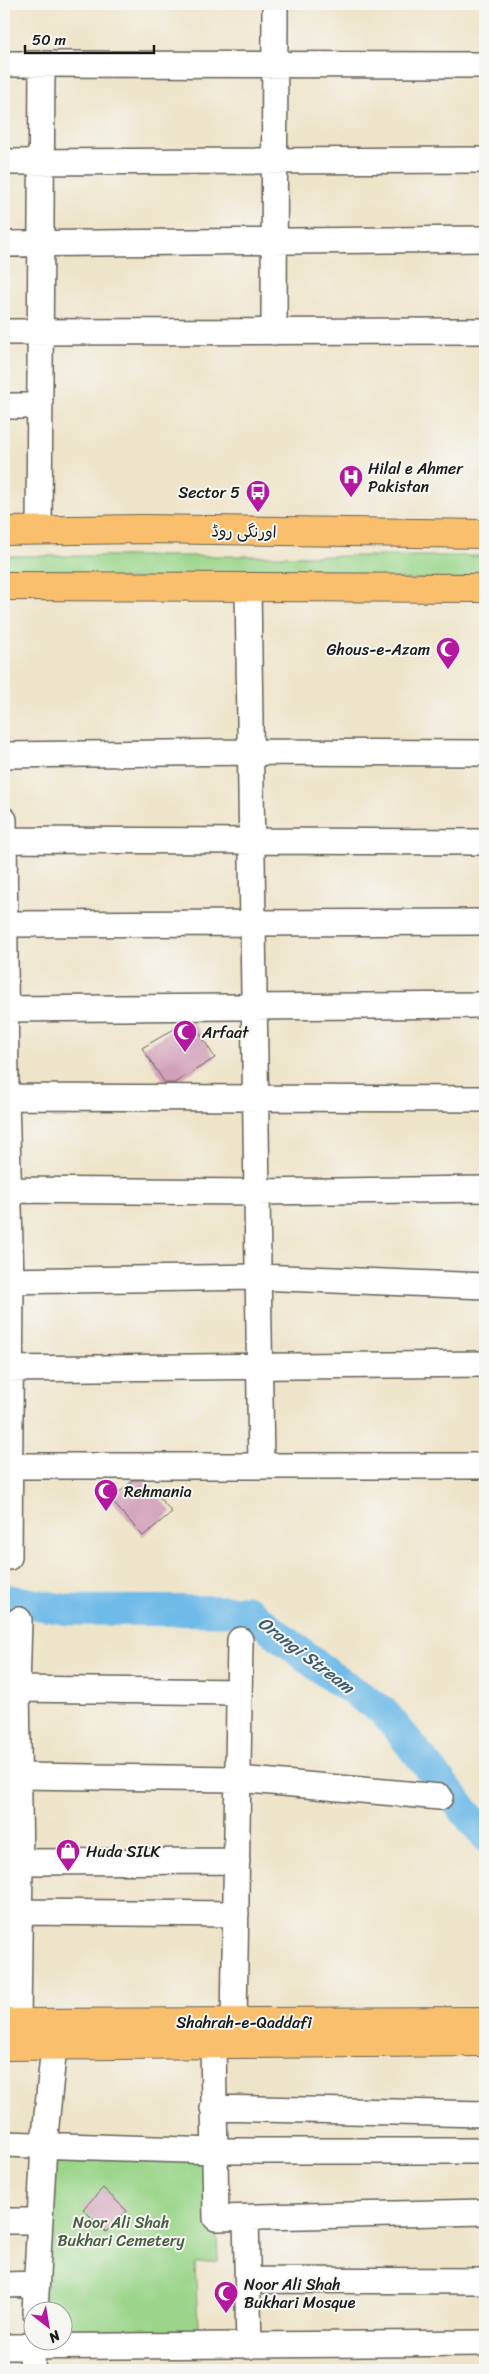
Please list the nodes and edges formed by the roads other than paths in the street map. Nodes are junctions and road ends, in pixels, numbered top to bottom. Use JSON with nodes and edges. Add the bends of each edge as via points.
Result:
{"nodes":[{"id":1,"x":275,"y":4,"type":"edge"},
{"id":2,"x":4,"y":64,"type":"edge"},
{"id":3,"x":42,"y":64,"type":"junction"},
{"id":4,"x":275,"y":64,"type":"junction"},
{"id":5,"x":485,"y":65,"type":"edge"},
{"id":6,"x":485,"y":160,"type":"edge"},
{"id":7,"x":274,"y":161,"type":"junction"},
{"id":8,"x":4,"y":162,"type":"edge"},
{"id":9,"x":41,"y":162,"type":"junction"},
{"id":10,"x":485,"y":239,"type":"edge"},
{"id":11,"x":274,"y":241,"type":"junction"},
{"id":12,"x":41,"y":243,"type":"junction"},
{"id":13,"x":4,"y":244,"type":"edge"},
{"id":14,"x":485,"y":331,"type":"edge"},
{"id":15,"x":4,"y":332,"type":"edge"},
{"id":16,"x":40,"y":332,"type":"junction"},
{"id":17,"x":274,"y":332,"type":"junction"},
{"id":18,"x":4,"y":406,"type":"edge"},
{"id":19,"x":40,"y":406,"type":"junction"},
{"id":20,"x":39,"y":530,"type":"junction"},
{"id":21,"x":4,"y":531,"type":"edge"},
{"id":22,"x":485,"y":534,"type":"edge"},
{"id":23,"x":4,"y":586,"type":"edge"},
{"id":24,"x":248,"y":587,"type":"junction"},
{"id":25,"x":485,"y":588,"type":"edge"},
{"id":26,"x":251,"y":752,"type":"junction"},
{"id":27,"x":485,"y":753,"type":"edge"},
{"id":28,"x":4,"y":755,"type":"edge"},
{"id":29,"x":4,"y":820,"type":"edge"},
{"id":30,"x":4,"y":840,"type":"edge"},
{"id":31,"x":252,"y":842,"type":"junction"},
{"id":32,"x":485,"y":842,"type":"edge"},
{"id":33,"x":485,"y":922,"type":"edge"},
{"id":34,"x":253,"y":923,"type":"junction"},
{"id":35,"x":4,"y":924,"type":"edge"},
{"id":36,"x":485,"y":1005,"type":"edge"},
{"id":37,"x":254,"y":1006,"type":"junction"},
{"id":38,"x":4,"y":1008,"type":"edge"},
{"id":39,"x":5,"y":1097,"type":"edge"},
{"id":40,"x":256,"y":1098,"type":"junction"},
{"id":41,"x":485,"y":1099,"type":"edge"},
{"id":42,"x":6,"y":1190,"type":"edge"},
{"id":43,"x":485,"y":1190,"type":"edge"},
{"id":44,"x":257,"y":1192,"type":"junction"},
{"id":45,"x":258,"y":1277,"type":"junction"},
{"id":46,"x":7,"y":1281,"type":"edge"},
{"id":47,"x":485,"y":1286,"type":"edge"},
{"id":48,"x":485,"y":1364,"type":"edge"},
{"id":49,"x":260,"y":1366,"type":"junction"},
{"id":50,"x":7,"y":1368,"type":"edge"},
{"id":51,"x":7,"y":1466,"type":"edge"},
{"id":52,"x":261,"y":1466,"type":"junction"},
{"id":53,"x":485,"y":1466,"type":"edge"},
{"id":54,"x":9,"y":1557,"type":"dead end"},
{"id":55,"x":19,"y":1620,"type":"dead end"},
{"id":56,"x":240,"y":1640,"type":"dead end"},
{"id":57,"x":12,"y":1679,"type":"edge"},
{"id":58,"x":239,"y":1692,"type":"junction"},
{"id":59,"x":13,"y":1768,"type":"edge"},
{"id":60,"x":238,"y":1779,"type":"junction"},
{"id":61,"x":440,"y":1796,"type":"dead end"},
{"id":62,"x":14,"y":1848,"type":"edge"},
{"id":63,"x":237,"y":1862,"type":"junction"},
{"id":64,"x":18,"y":1912,"type":"junction"},
{"id":65,"x":236,"y":1914,"type":"junction"},
{"id":66,"x":485,"y":2021,"type":"edge"},
{"id":67,"x":234,"y":2022,"type":"junction"},
{"id":68,"x":11,"y":2023,"type":"edge"},
{"id":69,"x":485,"y":2042,"type":"edge"},
{"id":70,"x":213,"y":2043,"type":"junction"},
{"id":71,"x":4,"y":2046,"type":"edge"},
{"id":72,"x":54,"y":2046,"type":"junction"},
{"id":73,"x":213,"y":2108,"type":"junction"},
{"id":74,"x":485,"y":2114,"type":"edge"},
{"id":75,"x":4,"y":2144,"type":"edge"},
{"id":76,"x":44,"y":2145,"type":"junction"},
{"id":77,"x":215,"y":2151,"type":"junction"},
{"id":78,"x":485,"y":2151,"type":"edge"},
{"id":79,"x":485,"y":2212,"type":"edge"},
{"id":80,"x":246,"y":2218,"type":"junction"},
{"id":81,"x":40,"y":2220,"type":"junction"},
{"id":82,"x":4,"y":2221,"type":"edge"},
{"id":83,"x":248,"y":2280,"type":"junction"},
{"id":84,"x":485,"y":2281,"type":"edge"},
{"id":85,"x":36,"y":2284,"type":"junction"},
{"id":86,"x":4,"y":2285,"type":"edge"},
{"id":87,"x":35,"y":2302,"type":"edge"},
{"id":88,"x":485,"y":2343,"type":"edge"},
{"id":89,"x":4,"y":2346,"type":"edge"},
{"id":90,"x":249,"y":2346,"type":"junction"},
{"id":91,"x":33,"y":2353,"type":"edge"}],
"edges":[{"from":1,"to":4,"type":"street"},
{"from":2,"to":3,"type":"street"},
{"from":3,"to":4,"type":"street"},
{"from":3,"to":9,"type":"street"},
{"from":4,"to":5,"type":"street"},
{"from":4,"to":7,"type":"street"},
{"from":6,"to":7,"type":"street"},
{"from":7,"to":9,"type":"street"},
{"from":7,"to":11,"type":"street"},
{"from":8,"to":9,"type":"street"},
{"from":9,"to":12,"type":"street"},
{"from":10,"to":11,"type":"street"},
{"from":11,"to":12,"type":"street"},
{"from":11,"to":17,"type":"street"},
{"from":12,"to":13,"type":"street"},
{"from":12,"to":16,"type":"street"},
{"from":14,"to":17,"type":"street"},
{"from":15,"to":16,"type":"street"},
{"from":16,"to":17,"type":"street"},
{"from":16,"to":19,"type":"street"},
{"from":18,"to":19,"type":"street"},
{"from":19,"to":20,"type":"street"},
{"from":20,"to":21,"type":"main road","name":"اورنگی روڈ"},
{"from":20,"to":22,"type":"main road","name":"اورنگی روڈ"},
{"from":23,"to":24,"type":"main road"},
{"from":24,"to":25,"type":"main road"},
{"from":24,"to":26,"type":"street"},
{"from":26,"to":27,"type":"street"},
{"from":26,"to":28,"type":"street"},
{"from":26,"to":31,"type":"street"},
{"from":29,"to":30,"type":"street"},
{"from":30,"to":31,"type":"street"},
{"from":30,"to":35,"type":"street"},
{"from":31,"to":32,"type":"street"},
{"from":31,"to":34,"type":"street"},
{"from":33,"to":34,"type":"street"},
{"from":34,"to":35,"type":"street"},
{"from":34,"to":37,"type":"street"},
{"from":35,"to":38,"type":"street"},
{"from":36,"to":37,"type":"street"},
{"from":37,"to":38,"type":"street"},
{"from":37,"to":40,"type":"street"},
{"from":38,"to":39,"type":"street"},
{"from":39,"to":40,"type":"street"},
{"from":39,"to":42,"type":"street"},
{"from":40,"to":41,"type":"street"},
{"from":40,"to":44,"type":"street"},
{"from":42,"to":44,"type":"street"},
{"from":42,"to":46,"type":"street"},
{"from":43,"to":44,"type":"street"},
{"from":44,"to":45,"type":"street"},
{"from":45,"to":46,"type":"street"},
{"from":45,"to":47,"type":"street"},
{"from":45,"to":49,"type":"street"},
{"from":46,"to":50,"type":"street"},
{"from":48,"to":49,"type":"street"},
{"from":49,"to":50,"type":"street"},
{"from":49,"to":52,"type":"street"},
{"from":50,"to":51,"type":"street"},
{"from":51,"to":52,"type":"street"},
{"from":51,"to":54,"type":"street"},
{"from":52,"to":53,"type":"street"},
{"from":55,"to":57,"type":"street"},
{"from":56,"to":58,"type":"street"},
{"from":57,"to":58,"type":"street"},
{"from":57,"to":59,"type":"street"},
{"from":58,"to":60,"type":"street"},
{"from":59,"to":60,"type":"street"},
{"from":59,"to":62,"type":"street"},
{"from":60,"to":61,"type":"street"},
{"from":60,"to":63,"type":"street"},
{"from":62,"to":63,"type":"street"},
{"from":62,"to":64,"type":"street"},
{"from":63,"to":65,"type":"street"},
{"from":64,"to":65,"type":"street"},
{"from":64,"to":68,"type":"street"},
{"from":65,"to":67,"type":"street"},
{"from":66,"to":67,"type":"main road","name":"Shahrah-e-Qaddafi"},
{"from":67,"to":68,"type":"main road","name":"Shahrah-e-Qaddafi"},
{"from":69,"to":70,"type":"main road","name":"Shahrah-e-Qaddafi"},
{"from":70,"to":72,"type":"main road","name":"Shahrah-e-Qaddafi"},
{"from":70,"to":73,"type":"street"},
{"from":71,"to":72,"type":"main road","name":"Shahrah-e-Qaddafi"},
{"from":72,"to":76,"type":"street"},
{"from":73,"to":74,"type":"street"},
{"from":73,"to":77,"type":"street"},
{"from":75,"to":76,"type":"street"},
{"from":76,"to":77,"type":"street"},
{"from":76,"to":81,"type":"street"},
{"from":77,"to":78,"type":"street"},
{"from":77,"to":80,"type":"street","via":[[216,2218]]},
{"from":79,"to":80,"type":"street"},
{"from":80,"to":83,"type":"street"},
{"from":81,"to":82,"type":"street"},
{"from":81,"to":85,"type":"street"},
{"from":83,"to":84,"type":"street"},
{"from":83,"to":90,"type":"street"},
{"from":85,"to":86,"type":"street"},
{"from":85,"to":87,"type":"street"},
{"from":88,"to":90,"type":"street"},
{"from":89,"to":91,"type":"street"},
{"from":90,"to":91,"type":"street"}]}
